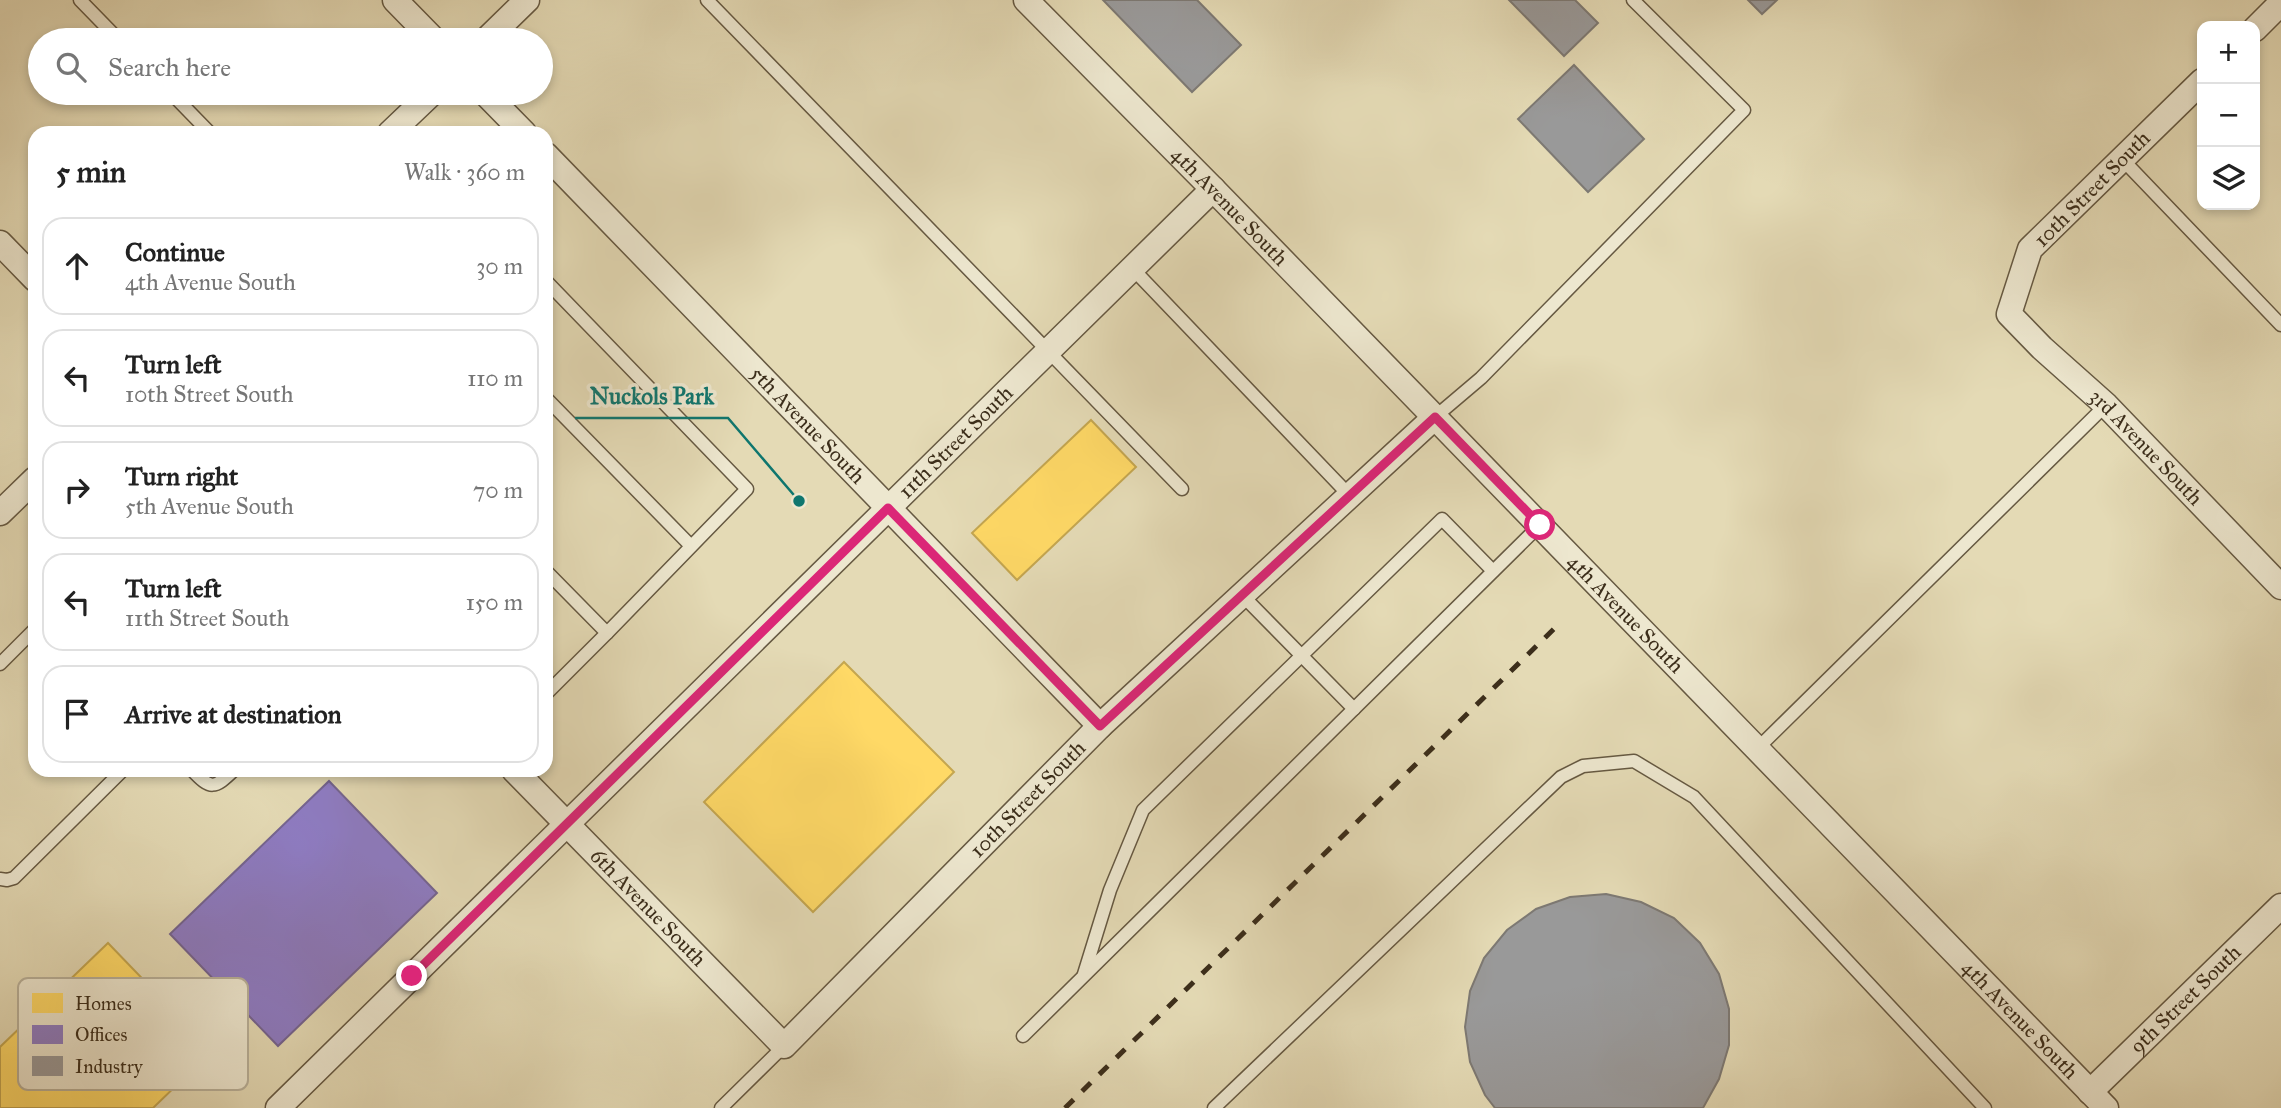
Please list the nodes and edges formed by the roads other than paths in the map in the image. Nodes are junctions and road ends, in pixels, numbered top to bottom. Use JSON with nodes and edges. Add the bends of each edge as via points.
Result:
{"nodes":[{"id":1,"x":80,"y":0,"type":"edge"},
{"id":2,"x":395,"y":0,"type":"edge"},
{"id":3,"x":527,"y":0,"type":"edge"},
{"id":4,"x":707,"y":0,"type":"edge"},
{"id":5,"x":1026,"y":0,"type":"edge"},
{"id":6,"x":1633,"y":0,"type":"edge"},
{"id":7,"x":2281,"y":4,"type":"edge"},
{"id":8,"x":2260,"y":24,"type":"edge"},
{"id":9,"x":107,"y":28,"type":"edge"},
{"id":10,"x":422,"y":28,"type":"edge"},
{"id":11,"x":498,"y":28,"type":"edge"},
{"id":12,"x":2199,"y":84,"type":"edge"},
{"id":13,"x":183,"y":105,"type":"edge"},
{"id":14,"x":419,"y":105,"type":"edge"},
{"id":15,"x":497,"y":105,"type":"edge"},
{"id":16,"x":203,"y":126,"type":"edge"},
{"id":17,"x":397,"y":126,"type":"edge"},
{"id":18,"x":517,"y":126,"type":"edge"},
{"id":19,"x":2122,"y":159,"type":"junction"},
{"id":20,"x":553,"y":163,"type":"edge"},
{"id":21,"x":1213,"y":189,"type":"junction"},
{"id":22,"x":0,"y":243,"type":"edge"},
{"id":23,"x":1132,"y":268,"type":"junction"},
{"id":24,"x":28,"y":272,"type":"edge"},
{"id":25,"x":553,"y":288,"type":"edge"},
{"id":26,"x":2009,"y":314,"type":"joint"},
{"id":27,"x":2281,"y":325,"type":"edge"},
{"id":28,"x":1048,"y":351,"type":"junction"},
{"id":29,"x":553,"y":405,"type":"edge"},
{"id":30,"x":2106,"y":405,"type":"junction"},
{"id":31,"x":1435,"y":417,"type":"junction"},
{"id":32,"x":28,"y":486,"type":"edge"},
{"id":33,"x":1182,"y":489,"type":"dead end"},
{"id":34,"x":1350,"y":496,"type":"junction"},
{"id":35,"x":888,"y":508,"type":"junction"},
{"id":36,"x":0,"y":513,"type":"edge"},
{"id":37,"x":1540,"y":525,"type":"junction"},
{"id":38,"x":691,"y":546,"type":"junction"},
{"id":39,"x":1493,"y":571,"type":"junction"},
{"id":40,"x":553,"y":578,"type":"edge"},
{"id":41,"x":2281,"y":587,"type":"edge"},
{"id":42,"x":1242,"y":595,"type":"junction"},
{"id":43,"x":607,"y":633,"type":"junction"},
{"id":44,"x":28,"y":636,"type":"edge"},
{"id":45,"x":1302,"y":656,"type":"junction"},
{"id":46,"x":0,"y":664,"type":"edge"},
{"id":47,"x":553,"y":686,"type":"edge"},
{"id":48,"x":1354,"y":709,"type":"junction"},
{"id":49,"x":1100,"y":726,"type":"junction"},
{"id":50,"x":1757,"y":749,"type":"junction"},
{"id":51,"x":116,"y":777,"type":"edge"},
{"id":52,"x":198,"y":777,"type":"edge"},
{"id":53,"x":227,"y":777,"type":"edge"},
{"id":54,"x":521,"y":777,"type":"edge"},
{"id":55,"x":567,"y":824,"type":"junction"},
{"id":56,"x":0,"y":879,"type":"edge"},
{"id":57,"x":2281,"y":906,"type":"edge"},
{"id":58,"x":1083,"y":978,"type":"junction"},
{"id":59,"x":1023,"y":1036,"type":"dead end"},
{"id":60,"x":784,"y":1046,"type":"junction"},
{"id":61,"x":2098,"y":1100,"type":"edge"},
{"id":62,"x":278,"y":1108,"type":"edge"},
{"id":63,"x":720,"y":1108,"type":"edge"},
{"id":64,"x":1214,"y":1108,"type":"edge"},
{"id":65,"x":1985,"y":1108,"type":"edge"}],
"edges":[{"from":1,"to":9,"type":"lane"},
{"from":2,"to":10,"type":"street"},
{"from":3,"to":11,"type":"street"},
{"from":4,"to":28,"type":"lane"},
{"from":5,"to":21,"type":"street","name":"4th Avenue South"},
{"from":6,"to":31,"type":"lane","via":[[1744,110],[1481,378]]},
{"from":7,"to":8,"type":"street"},
{"from":12,"to":19,"type":"street","name":"10th Street South"},
{"from":13,"to":16,"type":"lane"},
{"from":14,"to":17,"type":"street"},
{"from":15,"to":18,"type":"street"},
{"from":19,"to":26,"type":"street","name":"10th Street South","via":[[2031,249]]},
{"from":19,"to":27,"type":"lane"},
{"from":20,"to":35,"type":"street","name":"5th Avenue South"},
{"from":21,"to":23,"type":"street","name":"11th Street South"},
{"from":21,"to":31,"type":"street","name":"4th Avenue South"},
{"from":22,"to":24,"type":"street"},
{"from":23,"to":28,"type":"street","name":"11th Street South"},
{"from":23,"to":34,"type":"lane"},
{"from":25,"to":38,"type":"lane","via":[[747,489]]},
{"from":26,"to":30,"type":"street","name":"3rd Avenue South"},
{"from":28,"to":33,"type":"lane"},
{"from":28,"to":35,"type":"street","name":"11th Street South"},
{"from":29,"to":38,"type":"lane"},
{"from":30,"to":41,"type":"street","name":"3rd Avenue South"},
{"from":30,"to":50,"type":"lane"},
{"from":31,"to":34,"type":"street","name":"10th Street South"},
{"from":31,"to":37,"type":"street","name":"4th Avenue South"},
{"from":32,"to":36,"type":"street"},
{"from":34,"to":42,"type":"street","name":"10th Street South"},
{"from":35,"to":49,"type":"street","name":"5th Avenue South"},
{"from":35,"to":55,"type":"street","name":"11th Street South"},
{"from":37,"to":39,"type":"lane"},
{"from":37,"to":50,"type":"street","name":"4th Avenue South"},
{"from":38,"to":43,"type":"lane"},
{"from":39,"to":45,"type":"lane","via":[[1442,519]]},
{"from":39,"to":48,"type":"lane"},
{"from":40,"to":43,"type":"lane"},
{"from":42,"to":45,"type":"lane"},
{"from":42,"to":49,"type":"street","name":"10th Street South"},
{"from":43,"to":47,"type":"lane"},
{"from":44,"to":46,"type":"lane"},
{"from":45,"to":48,"type":"lane"},
{"from":45,"to":58,"type":"lane","via":[[1143,810]]},
{"from":48,"to":58,"type":"lane"},
{"from":49,"to":60,"type":"street","name":"10th Street South"},
{"from":50,"to":61,"type":"street","name":"4th Avenue South"},
{"from":51,"to":56,"type":"lane","via":[[14,878]]},
{"from":52,"to":53,"type":"lane","via":[[211,786]]},
{"from":54,"to":55,"type":"street","name":"6th Avenue South"},
{"from":55,"to":60,"type":"street","name":"6th Avenue South"},
{"from":55,"to":62,"type":"street","name":"11th Street South"},
{"from":57,"to":61,"type":"street","name":"9th Street South"},
{"from":58,"to":59,"type":"lane"},
{"from":60,"to":63,"type":"lane"},
{"from":64,"to":65,"type":"lane","via":[[1560,776],[1583,766],[1634,761],[1694,797]]}]}
